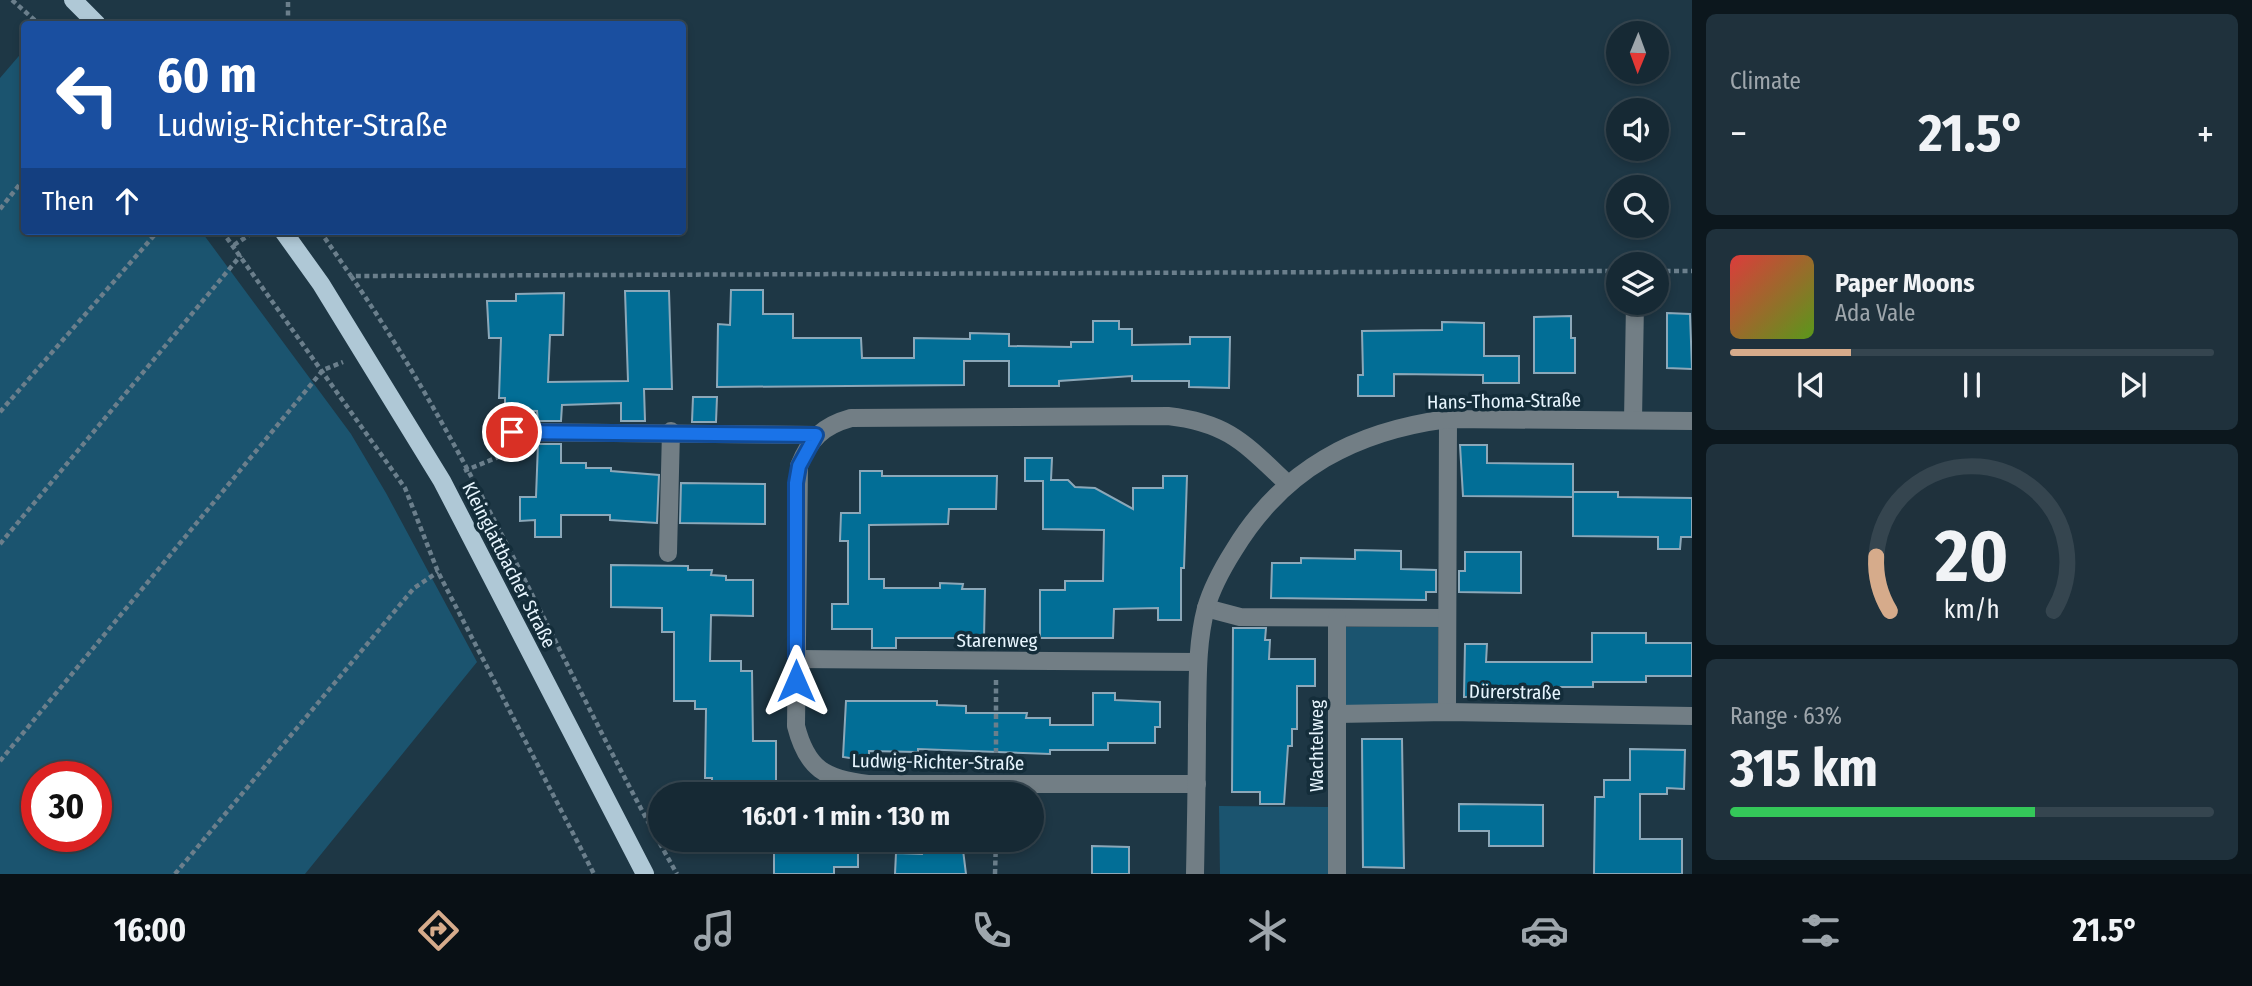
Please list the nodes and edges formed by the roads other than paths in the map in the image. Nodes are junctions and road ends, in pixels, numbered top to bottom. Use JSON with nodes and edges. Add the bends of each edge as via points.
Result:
{"nodes":[{"id":1,"x":73,"y":0,"type":"edge"},
{"id":2,"x":94,"y":21,"type":"edge"},
{"id":3,"x":286,"y":235,"type":"edge"},
{"id":4,"x":1635,"y":315,"type":"edge"},
{"id":5,"x":1448,"y":419,"type":"junction"},
{"id":6,"x":1633,"y":420,"type":"junction"},
{"id":7,"x":1692,"y":421,"type":"edge"},
{"id":8,"x":671,"y":431,"type":"junction"},
{"id":9,"x":512,"y":432,"type":"road end"},
{"id":10,"x":816,"y":435,"type":"junction"},
{"id":11,"x":1288,"y":484,"type":"junction"},
{"id":12,"x":667,"y":553,"type":"dead end"},
{"id":13,"x":1206,"y":608,"type":"junction"},
{"id":14,"x":1337,"y":618,"type":"junction"},
{"id":15,"x":1446,"y":618,"type":"junction"},
{"id":16,"x":796,"y":659,"type":"junction"},
{"id":17,"x":1198,"y":662,"type":"junction"},
{"id":18,"x":1447,"y":712,"type":"junction"},
{"id":19,"x":1337,"y":715,"type":"junction"},
{"id":20,"x":1692,"y":716,"type":"edge"},
{"id":21,"x":1196,"y":784,"type":"junction"},
{"id":22,"x":645,"y":874,"type":"edge"},
{"id":23,"x":1195,"y":874,"type":"edge"},
{"id":24,"x":1336,"y":874,"type":"edge"}],
"edges":[{"from":1,"to":2,"type":"main road"},
{"from":3,"to":22,"type":"main road","name":"Kleinglattbacher Straße","via":[[442,481]]},
{"from":4,"to":6,"type":"street"},
{"from":5,"to":6,"type":"street","name":"Hans-Thoma-Straße"},
{"from":5,"to":11,"type":"street","name":"Hans-Thoma-Straße","via":[[1369,436],[1311,466]]},
{"from":5,"to":15,"type":"street"},
{"from":6,"to":7,"type":"street","name":"Hans-Thoma-Straße"},
{"from":8,"to":9,"type":"street"},
{"from":8,"to":10,"type":"street"},
{"from":8,"to":12,"type":"street"},
{"from":10,"to":11,"type":"street","via":[[831,423],[873,416],[1168,416],[1202,420],[1232,434]]},
{"from":10,"to":16,"type":"street","name":"Ludwig-Richter-Straße","via":[[799,466],[796,483]]},
{"from":11,"to":13,"type":"street","name":"Hans-Thoma-Straße","via":[[1242,536],[1213,586]]},
{"from":13,"to":14,"type":"street","via":[[1240,617]]},
{"from":13,"to":17,"type":"street","name":"Hans-Thoma-Straße"},
{"from":14,"to":15,"type":"street"},
{"from":14,"to":19,"type":"street","name":"Wachtelweg"},
{"from":15,"to":18,"type":"street"},
{"from":16,"to":17,"type":"street","name":"Starenweg"},
{"from":16,"to":21,"type":"street","name":"Ludwig-Richter-Straße","via":[[796,726],[802,749],[817,769],[839,781]]},
{"from":17,"to":21,"type":"street","name":"Hans-Thoma-Straße"},
{"from":18,"to":19,"type":"street","name":"Dürerstraße"},
{"from":18,"to":20,"type":"street","name":"Dürerstraße"},
{"from":19,"to":24,"type":"street","name":"Wachtelweg"},
{"from":21,"to":23,"type":"street","name":"Hans-Thoma-Straße"}]}
